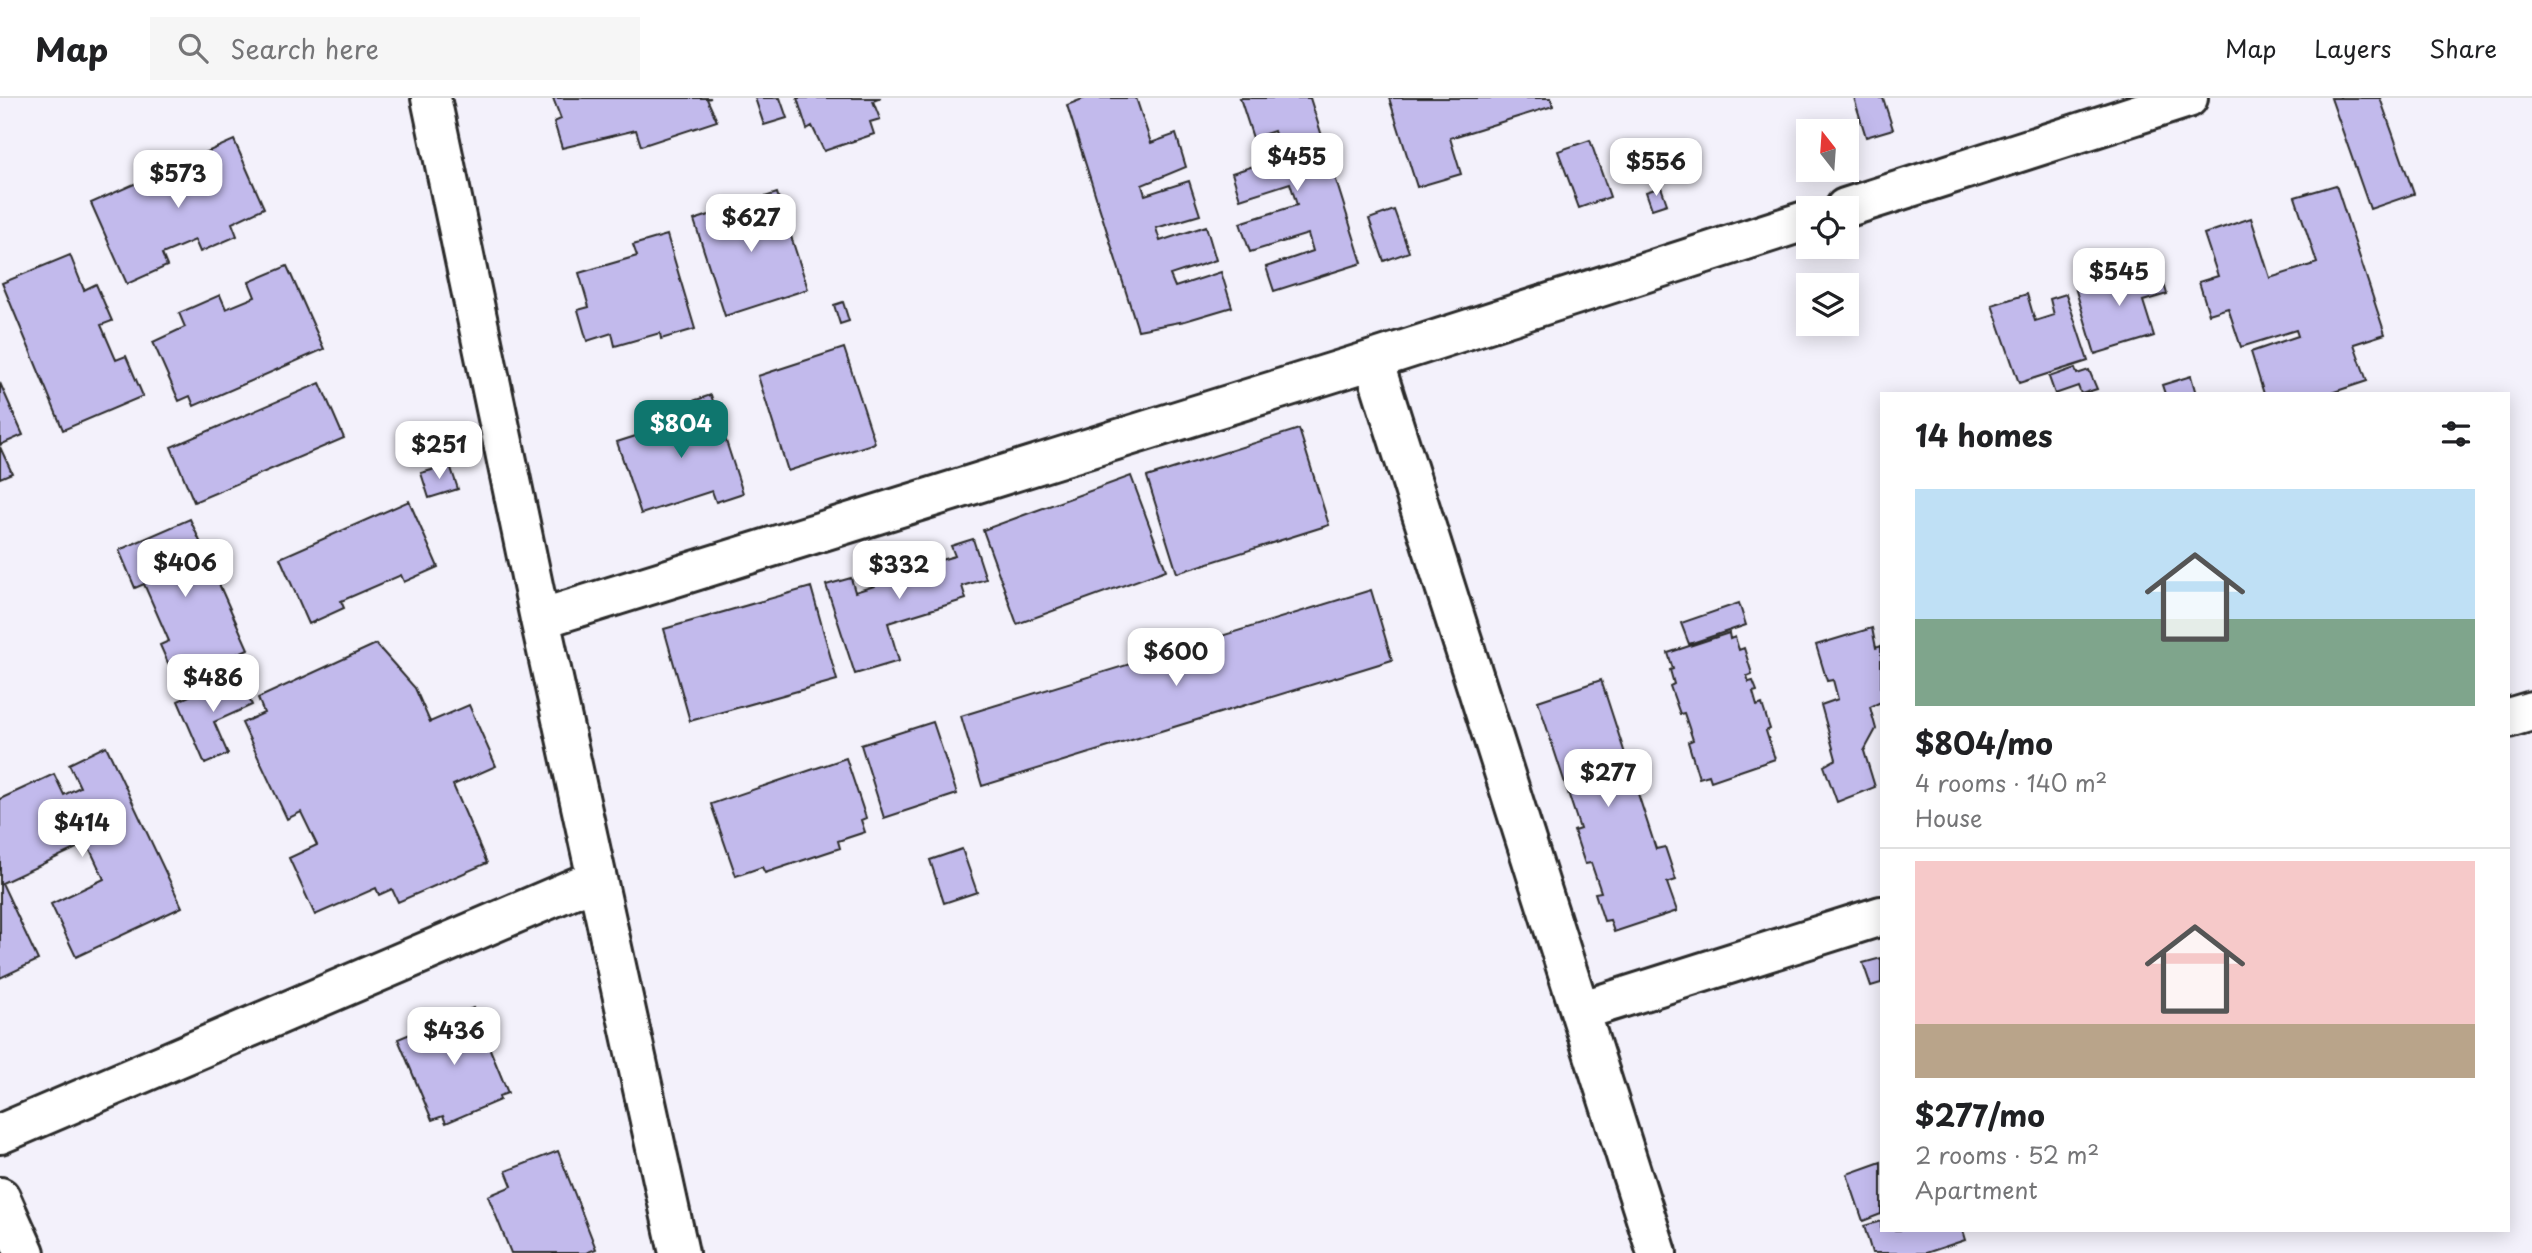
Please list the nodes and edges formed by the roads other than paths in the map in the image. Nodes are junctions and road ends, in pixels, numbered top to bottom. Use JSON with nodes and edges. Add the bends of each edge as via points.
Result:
{"nodes":[{"id":1,"x":431,"y":98,"type":"edge"},
{"id":2,"x":2188,"y":98,"type":"edge"},
{"id":3,"x":1859,"y":204,"type":"edge"},
{"id":4,"x":1796,"y":224,"type":"edge"},
{"id":5,"x":1373,"y":360,"type":"junction"},
{"id":6,"x":540,"y":619,"type":"junction"},
{"id":7,"x":2532,"y":711,"type":"edge"},
{"id":8,"x":2510,"y":717,"type":"edge"},
{"id":9,"x":596,"y":879,"type":"junction"},
{"id":10,"x":1880,"y":916,"type":"edge"},
{"id":11,"x":1580,"y":1011,"type":"junction"},
{"id":12,"x":0,"y":1134,"type":"edge"},
{"id":13,"x":0,"y":1197,"type":"edge"},
{"id":14,"x":25,"y":1253,"type":"edge"},
{"id":15,"x":679,"y":1253,"type":"edge"},
{"id":16,"x":1657,"y":1253,"type":"edge"}],
"edges":[{"from":1,"to":6,"type":"street"},
{"from":2,"to":3,"type":"street"},
{"from":4,"to":5,"type":"street"},
{"from":5,"to":6,"type":"street"},
{"from":5,"to":11,"type":"street"},
{"from":6,"to":9,"type":"street"},
{"from":7,"to":8,"type":"street"},
{"from":9,"to":12,"type":"street"},
{"from":9,"to":15,"type":"street"},
{"from":10,"to":11,"type":"street"},
{"from":11,"to":16,"type":"street"},
{"from":13,"to":14,"type":"street"}]}
